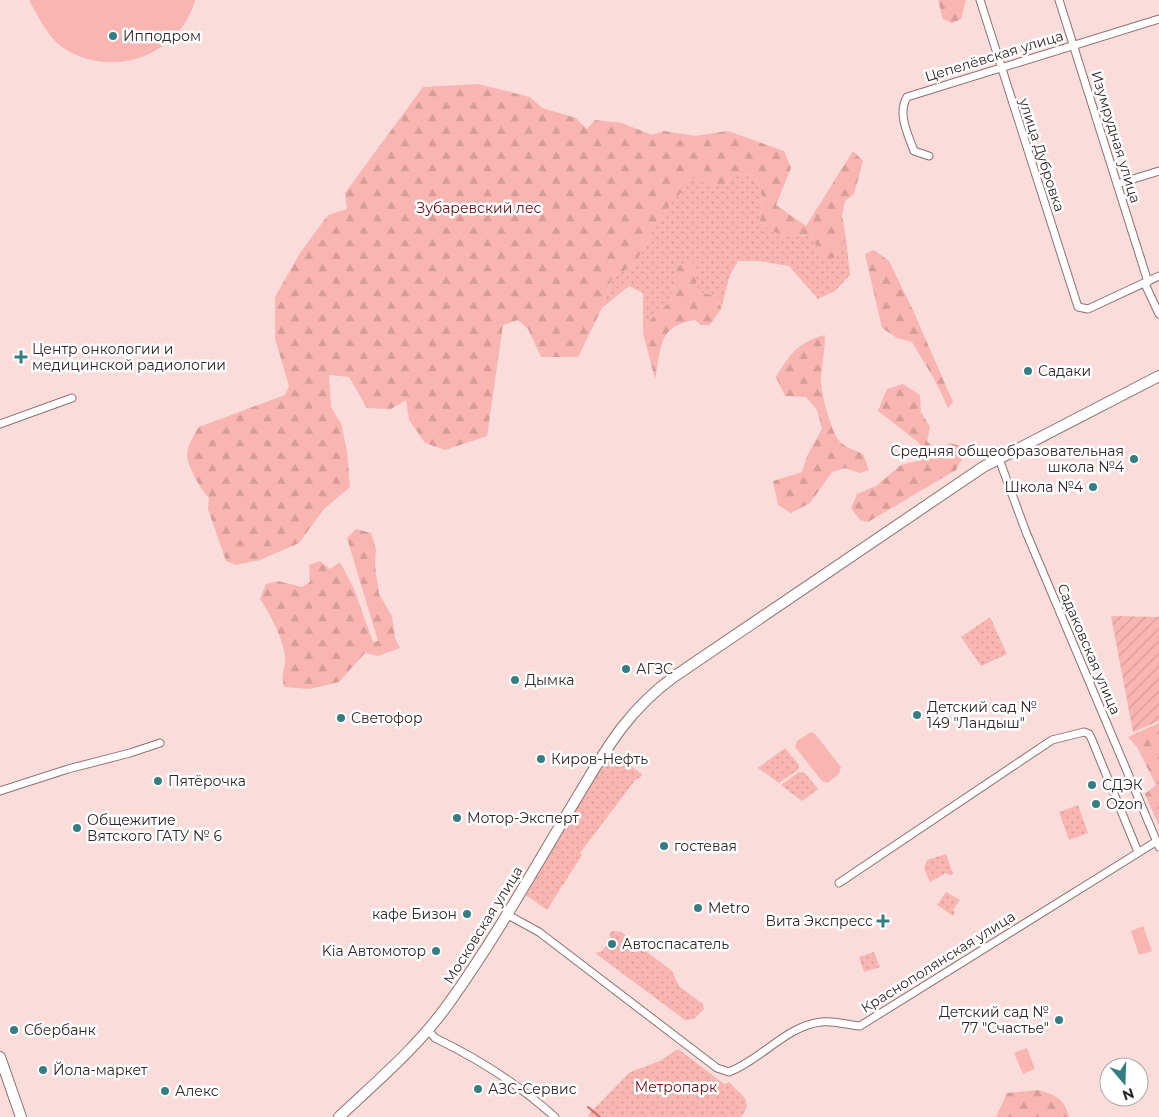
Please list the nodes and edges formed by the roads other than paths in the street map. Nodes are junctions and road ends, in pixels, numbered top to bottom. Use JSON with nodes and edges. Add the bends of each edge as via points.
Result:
{"nodes":[{"id":1,"x":980,"y":0,"type":"edge"},
{"id":2,"x":1060,"y":0,"type":"edge"},
{"id":3,"x":1159,"y":19,"type":"edge"},
{"id":4,"x":1074,"y":45,"type":"junction"},
{"id":5,"x":1001,"y":66,"type":"junction"},
{"id":6,"x":929,"y":156,"type":"dead end"},
{"id":7,"x":1159,"y":171,"type":"edge"},
{"id":8,"x":1117,"y":184,"type":"junction"},
{"id":9,"x":1159,"y":276,"type":"edge"},
{"id":10,"x":1146,"y":283,"type":"junction"},
{"id":11,"x":1159,"y":314,"type":"edge"},
{"id":12,"x":1159,"y":376,"type":"edge"},
{"id":13,"x":72,"y":398,"type":"dead end"},
{"id":14,"x":0,"y":424,"type":"edge"},
{"id":15,"x":998,"y":459,"type":"junction"},
{"id":16,"x":160,"y":743,"type":"dead end"},
{"id":17,"x":0,"y":791,"type":"edge"},
{"id":18,"x":1158,"y":844,"type":"edge"},
{"id":19,"x":1138,"y":852,"type":"junction"},
{"id":20,"x":839,"y":883,"type":"dead end"},
{"id":21,"x":506,"y":914,"type":"junction"},
{"id":22,"x":428,"y":1030,"type":"junction"},
{"id":23,"x":0,"y":1057,"type":"edge"},
{"id":24,"x":21,"y":1117,"type":"edge"},
{"id":25,"x":339,"y":1117,"type":"edge"},
{"id":26,"x":555,"y":1117,"type":"edge"}],
"edges":[{"from":1,"to":5,"type":"street","name":"улица Дубровка"},
{"from":2,"to":4,"type":"street","name":"Изумрудная улица"},
{"from":3,"to":4,"type":"street","name":"Цепелёвская улица"},
{"from":4,"to":5,"type":"street","name":"Цепелёвская улица"},
{"from":4,"to":8,"type":"street","name":"Изумрудная улица"},
{"from":5,"to":6,"type":"street","name":"Цепелёвская улица","via":[[907,96],[902,104],[903,120],[914,151]]},
{"from":5,"to":10,"type":"street","name":"улица Дубровка","via":[[1078,307],[1088,309]]},
{"from":7,"to":8,"type":"street"},
{"from":8,"to":10,"type":"street","name":"Изумрудная улица"},
{"from":9,"to":10,"type":"street"},
{"from":10,"to":11,"type":"street","name":"Изумрудная улица"},
{"from":12,"to":15,"type":"main road","name":"Московская улица"},
{"from":13,"to":14,"type":"street"},
{"from":15,"to":18,"type":"street","name":"Садаковская улица"},
{"from":15,"to":21,"type":"main road","name":"Московская улица","via":[[675,676],[641,703],[621,726]]},
{"from":16,"to":17,"type":"street"},
{"from":18,"to":19,"type":"street","name":"Краснополянская улица"},
{"from":19,"to":20,"type":"street","via":[[1092,740],[1084,732],[1052,740]]},
{"from":19,"to":21,"type":"street","name":"Краснополянская улица","via":[[860,1026],[832,1021],[814,1023],[729,1072],[717,1068],[539,932]]},
{"from":21,"to":22,"type":"main road","name":"Московская улица","via":[[450,1003]]},
{"from":22,"to":25,"type":"main road","name":"Московская улица"},
{"from":22,"to":26,"type":"street","via":[[435,1038],[490,1067]]},
{"from":23,"to":24,"type":"main road"}]}
